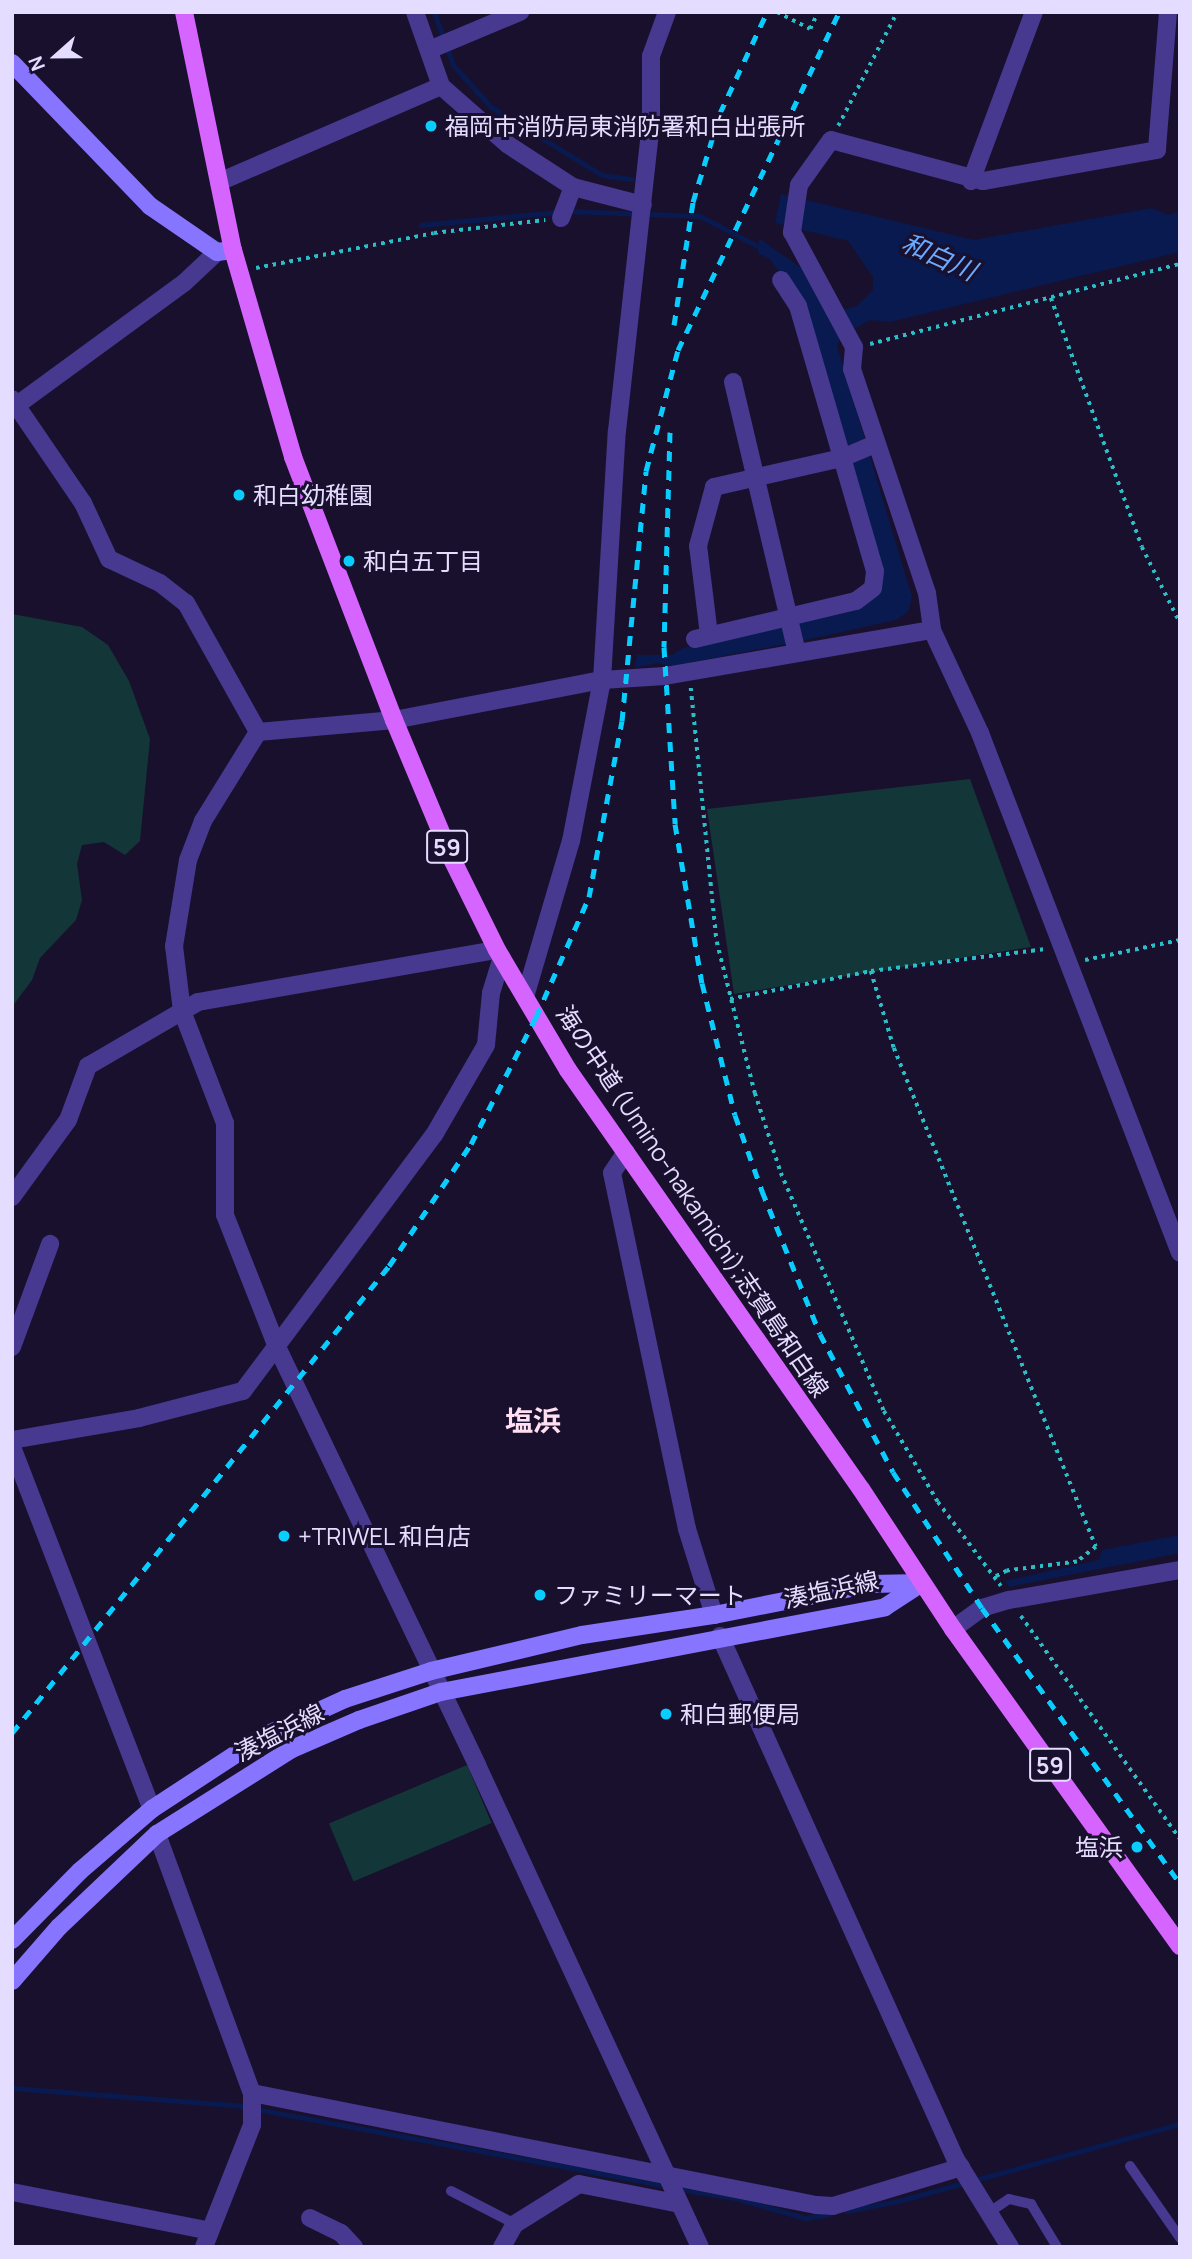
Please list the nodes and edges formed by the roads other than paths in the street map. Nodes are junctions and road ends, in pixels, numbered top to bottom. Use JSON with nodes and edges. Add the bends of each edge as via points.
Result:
{"nodes":[{"id":1,"x":184,"y":12,"type":"edge"},
{"id":2,"x":415,"y":12,"type":"edge"},
{"id":3,"x":520,"y":12,"type":"edge"},
{"id":4,"x":667,"y":12,"type":"edge"},
{"id":5,"x":1034,"y":12,"type":"edge"},
{"id":6,"x":1168,"y":12,"type":"edge"},
{"id":7,"x":483,"y":20,"type":"edge"},
{"id":8,"x":439,"y":47,"type":"junction"},
{"id":9,"x":12,"y":63,"type":"edge"},
{"id":10,"x":441,"y":86,"type":"junction"},
{"id":11,"x":219,"y":181,"type":"junction"},
{"id":12,"x":971,"y":181,"type":"junction"},
{"id":13,"x":573,"y":187,"type":"junction"},
{"id":14,"x":643,"y":205,"type":"junction"},
{"id":15,"x":561,"y":218,"type":"road end"},
{"id":16,"x":225,"y":251,"type":"junction"},
{"id":17,"x":781,"y":280,"type":"dead end"},
{"id":18,"x":733,"y":382,"type":"dead end"},
{"id":19,"x":15,"y":402,"type":"edge"},
{"id":20,"x":875,"y":444,"type":"junction"},
{"id":21,"x":842,"y":458,"type":"junction"},
{"id":22,"x":756,"y":478,"type":"junction"},
{"id":23,"x":789,"y":617,"type":"junction"},
{"id":24,"x":932,"y":630,"type":"junction"},
{"id":25,"x":797,"y":652,"type":"junction"},
{"id":26,"x":602,"y":681,"type":"junction"},
{"id":27,"x":394,"y":720,"type":"junction"},
{"id":28,"x":258,"y":732,"type":"junction"},
{"id":29,"x":499,"y":954,"type":"junction"},
{"id":30,"x":525,"y":997,"type":"junction"},
{"id":31,"x":182,"y":1011,"type":"junction"},
{"id":32,"x":626,"y":1152,"type":"junction"},
{"id":33,"x":12,"y":1197,"type":"edge"},
{"id":34,"x":50,"y":1244,"type":"dead end"},
{"id":35,"x":1180,"y":1253,"type":"edge"},
{"id":36,"x":12,"y":1347,"type":"edge"},
{"id":37,"x":276,"y":1347,"type":"junction"},
{"id":38,"x":12,"y":1440,"type":"edge"},
{"id":39,"x":12,"y":1447,"type":"edge"},
{"id":40,"x":1180,"y":1570,"type":"edge"},
{"id":41,"x":922,"y":1583,"type":"junction"},
{"id":42,"x":714,"y":1615,"type":"junction"},
{"id":43,"x":953,"y":1629,"type":"junction"},
{"id":44,"x":720,"y":1636,"type":"junction"},
{"id":45,"x":431,"y":1671,"type":"junction"},
{"id":46,"x":441,"y":1692,"type":"junction"},
{"id":47,"x":152,"y":1809,"type":"junction"},
{"id":48,"x":157,"y":1834,"type":"junction"},
{"id":49,"x":12,"y":1940,"type":"edge"},
{"id":50,"x":1180,"y":1946,"type":"edge"},
{"id":51,"x":12,"y":1981,"type":"edge"},
{"id":52,"x":252,"y":2093,"type":"junction"},
{"id":53,"x":961,"y":2166,"type":"junction"},
{"id":54,"x":1130,"y":2166,"type":"dead end"},
{"id":55,"x":663,"y":2173,"type":"junction"},
{"id":56,"x":451,"y":2191,"type":"dead end"},
{"id":57,"x":12,"y":2192,"type":"edge"},
{"id":58,"x":676,"y":2203,"type":"junction"},
{"id":59,"x":988,"y":2213,"type":"junction"},
{"id":60,"x":310,"y":2218,"type":"dead end"},
{"id":61,"x":515,"y":2224,"type":"junction"},
{"id":62,"x":1180,"y":2238,"type":"edge"},
{"id":63,"x":207,"y":2239,"type":"edge"},
{"id":64,"x":354,"y":2247,"type":"edge"},
{"id":65,"x":502,"y":2247,"type":"edge"},
{"id":66,"x":699,"y":2247,"type":"edge"},
{"id":67,"x":1010,"y":2247,"type":"edge"},
{"id":68,"x":1057,"y":2247,"type":"edge"}],
"edges":[{"from":1,"to":11,"type":"main road","name":"海の中道 (Umino-nakamichi);志賀島和白線","number":"59"},
{"from":2,"to":8,"type":"street"},
{"from":3,"to":7,"type":"street"},
{"from":4,"to":14,"type":"street","via":[[651,57],[651,125]]},
{"from":5,"to":12,"type":"street"},
{"from":6,"to":12,"type":"street","via":[[1157,150]]},
{"from":7,"to":8,"type":"street"},
{"from":8,"to":10,"type":"street"},
{"from":9,"to":16,"type":"main road","via":[[150,206]]},
{"from":10,"to":11,"type":"street"},
{"from":10,"to":13,"type":"street","via":[[507,144]]},
{"from":11,"to":16,"type":"main road","name":"海の中道 (Umino-nakamichi);志賀島和白線","number":"59"},
{"from":12,"to":20,"type":"street","via":[[831,140],[799,185],[792,232],[854,347],[852,369]]},
{"from":13,"to":14,"type":"street"},
{"from":13,"to":15,"type":"street"},
{"from":14,"to":26,"type":"street","via":[[617,431]]},
{"from":16,"to":19,"type":"street"},
{"from":16,"to":27,"type":"main road","name":"海の中道 (Umino-nakamichi);志賀島和白線","number":"59","via":[[240,271],[316,523]]},
{"from":17,"to":21,"type":"street","via":[[798,306]]},
{"from":18,"to":22,"type":"street"},
{"from":19,"to":28,"type":"street","via":[[83,503],[109,559],[160,583],[186,603]]},
{"from":20,"to":21,"type":"street"},
{"from":20,"to":24,"type":"street","via":[[927,593]]},
{"from":21,"to":22,"type":"street"},
{"from":21,"to":23,"type":"street","via":[[875,570],[873,588],[856,601]]},
{"from":22,"to":23,"type":"street"},
{"from":22,"to":23,"type":"street","via":[[714,487],[698,546],[702,637]]},
{"from":23,"to":25,"type":"street"},
{"from":24,"to":25,"type":"street"},
{"from":24,"to":35,"type":"street","via":[[980,733]]},
{"from":25,"to":26,"type":"street"},
{"from":26,"to":27,"type":"street"},
{"from":26,"to":30,"type":"street","via":[[571,841]]},
{"from":27,"to":28,"type":"street"},
{"from":27,"to":29,"type":"main road","name":"海の中道 (Umino-nakamichi);志賀島和白線","number":"59","via":[[453,861]]},
{"from":28,"to":31,"type":"street","via":[[203,821],[188,860],[174,946]]},
{"from":29,"to":30,"type":"main road","name":"海の中道 (Umino-nakamichi);志賀島和白線","number":"59"},
{"from":29,"to":31,"type":"street","via":[[198,1002]]},
{"from":29,"to":37,"type":"street","via":[[486,1045],[434,1135]]},
{"from":30,"to":32,"type":"main road","name":"海の中道 (Umino-nakamichi);志賀島和白線","number":"59","via":[[568,1070]]},
{"from":31,"to":33,"type":"street","via":[[88,1066],[68,1121]]},
{"from":31,"to":37,"type":"street","via":[[225,1123],[225,1215]]},
{"from":32,"to":41,"type":"main road","name":"海の中道 (Umino-nakamichi);志賀島和白線","number":"59"},
{"from":32,"to":42,"type":"street","via":[[612,1173],[687,1529]]},
{"from":34,"to":36,"type":"street"},
{"from":37,"to":38,"type":"street","via":[[243,1391],[139,1418]]},
{"from":37,"to":45,"type":"street"},
{"from":39,"to":47,"type":"street"},
{"from":40,"to":43,"type":"street","via":[[1009,1600],[982,1608]]},
{"from":41,"to":42,"type":"main road","name":"湊塩浜線","via":[[870,1584]]},
{"from":41,"to":43,"type":"main road","name":"海の中道 (Umino-nakamichi);志賀島和白線","number":"59"},
{"from":41,"to":44,"type":"main road","name":"湊塩浜線","via":[[886,1607]]},
{"from":42,"to":45,"type":"main road","name":"湊塩浜線","via":[[582,1635]]},
{"from":43,"to":50,"type":"main road","name":"海の中道 (Umino-nakamichi);志賀島和白線","number":"59"},
{"from":44,"to":46,"type":"main road","name":"湊塩浜線"},
{"from":44,"to":53,"type":"street"},
{"from":45,"to":46,"type":"street"},
{"from":45,"to":47,"type":"main road","name":"湊塩浜線","via":[[345,1699],[262,1737]]},
{"from":46,"to":48,"type":"main road","name":"湊塩浜線","via":[[292,1749]]},
{"from":46,"to":55,"type":"street"},
{"from":47,"to":49,"type":"main road","name":"湊塩浜線","via":[[80,1871]]},
{"from":48,"to":51,"type":"main road","name":"湊塩浜線","via":[[59,1927]]},
{"from":48,"to":52,"type":"street"},
{"from":52,"to":55,"type":"street"},
{"from":52,"to":63,"type":"street","via":[[252,2125]]},
{"from":53,"to":55,"type":"street","via":[[833,2206]]},
{"from":53,"to":59,"type":"street"},
{"from":54,"to":62,"type":"lane"},
{"from":55,"to":58,"type":"street"},
{"from":56,"to":61,"type":"lane"},
{"from":57,"to":63,"type":"street"},
{"from":58,"to":61,"type":"street","via":[[579,2184]]},
{"from":58,"to":66,"type":"street"},
{"from":59,"to":67,"type":"street"},
{"from":59,"to":68,"type":"lane","via":[[1009,2199],[1031,2203]]},
{"from":60,"to":64,"type":"street","via":[[341,2233]]},
{"from":61,"to":65,"type":"street"}]}
